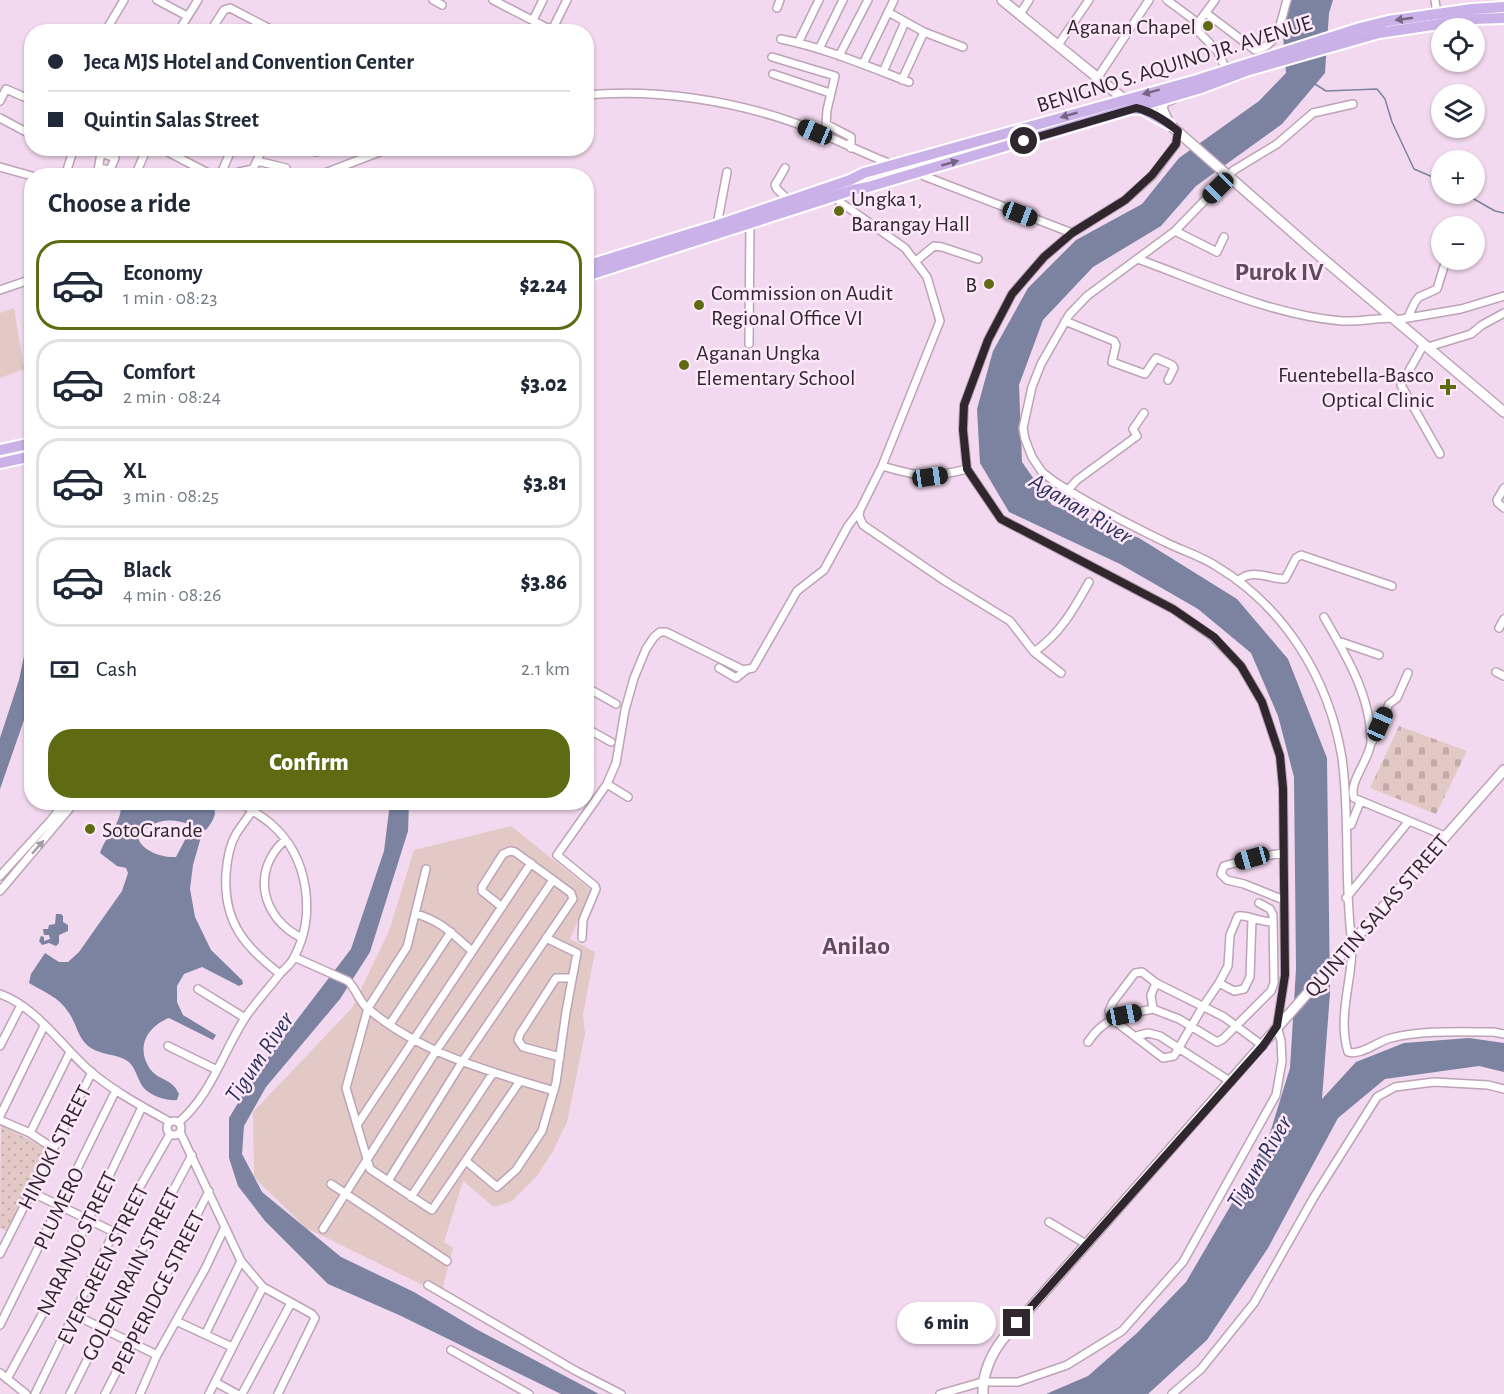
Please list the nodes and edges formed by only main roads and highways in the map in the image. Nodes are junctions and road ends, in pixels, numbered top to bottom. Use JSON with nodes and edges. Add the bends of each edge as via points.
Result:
{"nodes":[{"id":1,"x":1002,"y":0,"type":"edge"},
{"id":2,"x":1498,"y":4,"type":"edge"},
{"id":3,"x":1504,"y":18,"type":"edge"},
{"id":4,"x":1361,"y":33,"type":"junction"},
{"id":5,"x":1178,"y":90,"type":"junction"},
{"id":6,"x":1124,"y":104,"type":"junction"},
{"id":7,"x":1174,"y":128,"type":"junction"},
{"id":8,"x":1021,"y":129,"type":"junction"},
{"id":9,"x":1024,"y":141,"type":"junction"},
{"id":10,"x":831,"y":192,"type":"junction"},
{"id":11,"x":716,"y":228,"type":"junction"},
{"id":12,"x":594,"y":264,"type":"edge"},
{"id":13,"x":594,"y":273,"type":"edge"},
{"id":14,"x":1504,"y":412,"type":"edge"},
{"id":15,"x":24,"y":445,"type":"edge"},
{"id":16,"x":0,"y":450,"type":"edge"},
{"id":17,"x":24,"y":458,"type":"edge"},
{"id":18,"x":0,"y":463,"type":"edge"},
{"id":19,"x":1504,"y":770,"type":"edge"},
{"id":20,"x":982,"y":1389,"type":"edge"}],
"edges":[{"from":1,"to":6,"type":"main road","via":[[1114,89]]},
{"from":2,"to":4,"type":"main road","name":"BENIGNO S. AQUINO JR. AVENUE","one_way":true,"via":[[1388,21]]},
{"from":3,"to":4,"type":"main road","name":"BENIGNO S. AQUINO JR. AVENUE"},
{"from":4,"to":5,"type":"main road","name":"BENIGNO S. AQUINO JR. AVENUE"},
{"from":5,"to":6,"type":"main road","name":"BENIGNO S. AQUINO JR. AVENUE"},
{"from":5,"to":7,"type":"main road","via":[[1163,103],[1162,112]]},
{"from":6,"to":7,"type":"main road"},
{"from":6,"to":8,"type":"main road","name":"BENIGNO S. AQUINO JR. AVENUE","one_way":true},
{"from":6,"to":9,"type":"main road","name":"BENIGNO S. AQUINO JR. AVENUE"},
{"from":7,"to":14,"type":"main road"},
{"from":8,"to":9,"type":"main road","via":[[1016,137]]},
{"from":8,"to":10,"type":"main road","name":"BENIGNO S. AQUINO JR. AVENUE","via":[[864,173]]},
{"from":10,"to":9,"type":"main road","name":"BENIGNO S. AQUINO JR. AVENUE","one_way":true},
{"from":10,"to":11,"type":"main road","name":"BENIGNO S. AQUINO JR. AVENUE","via":[[789,201]]},
{"from":10,"to":11,"type":"main road","name":"BENIGNO S. AQUINO JR. AVENUE","via":[[750,223]]},
{"from":11,"to":12,"type":"main road","name":"BENIGNO S. AQUINO JR. AVENUE"},
{"from":11,"to":13,"type":"main road","name":"BENIGNO S. AQUINO JR. AVENUE"},
{"from":15,"to":16,"type":"main road"},
{"from":17,"to":18,"type":"main road"},
{"from":19,"to":20,"type":"main road","name":"QUINTIN SALAS STREET","via":[[1003,1339]]}]}
